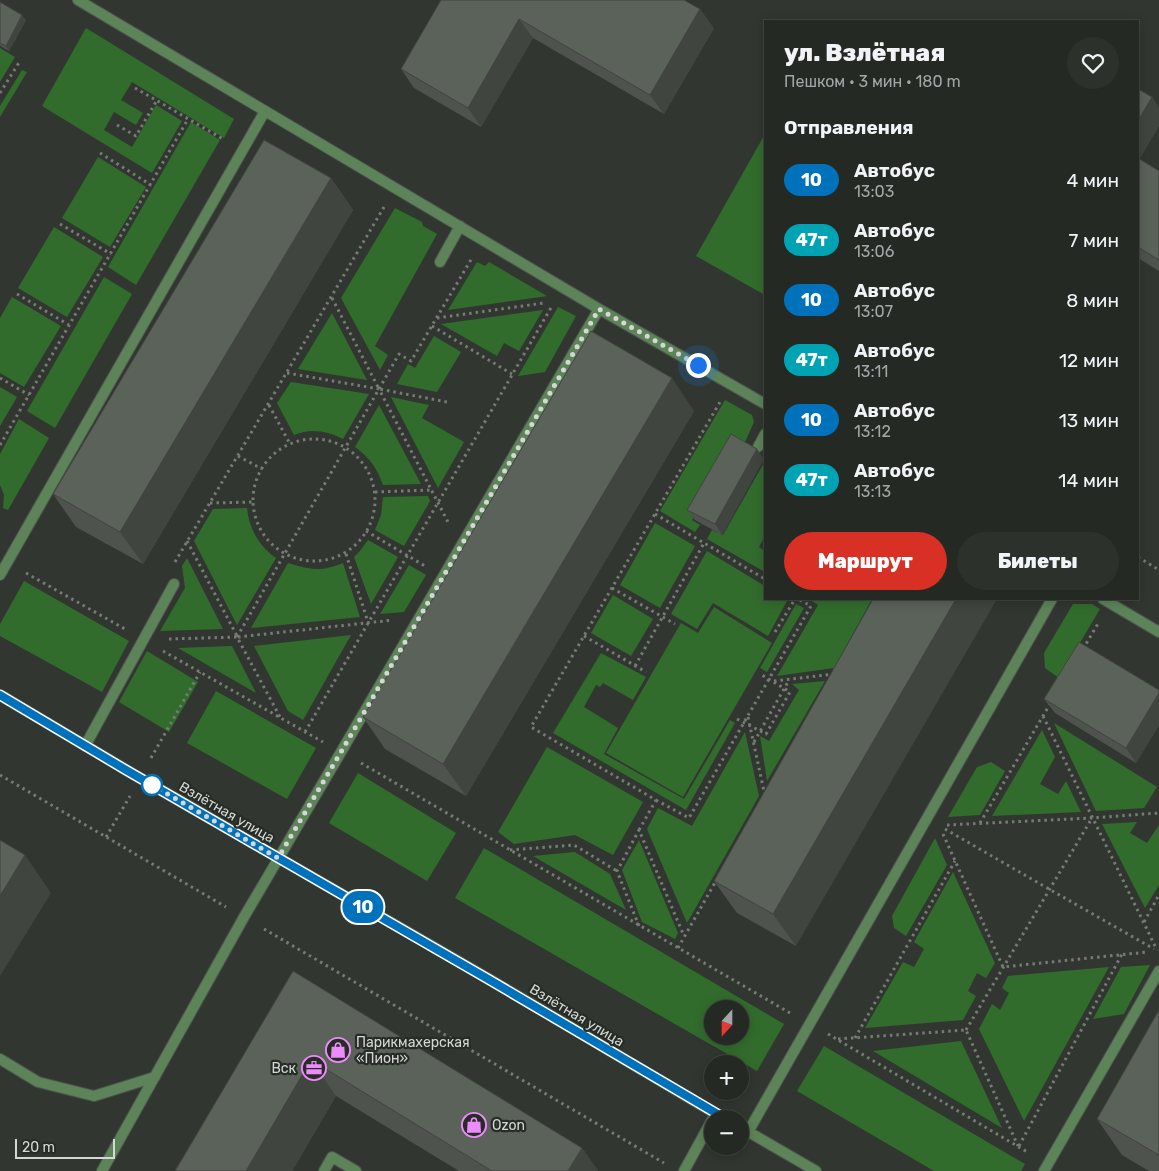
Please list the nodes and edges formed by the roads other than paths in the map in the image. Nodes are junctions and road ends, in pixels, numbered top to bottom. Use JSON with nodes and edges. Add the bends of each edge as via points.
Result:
{"nodes":[{"id":1,"x":78,"y":0,"type":"edge"},
{"id":2,"x":265,"y":111,"type":"junction"},
{"id":3,"x":460,"y":226,"type":"junction"},
{"id":4,"x":440,"y":262,"type":"dead end"},
{"id":5,"x":599,"y":309,"type":"junction"},
{"id":6,"x":764,"y":403,"type":"edge"},
{"id":7,"x":764,"y":436,"type":"edge"},
{"id":8,"x":758,"y":447,"type":"edge"},
{"id":9,"x":0,"y":575,"type":"edge"},
{"id":10,"x":174,"y":584,"type":"dead end"},
{"id":11,"x":1051,"y":600,"type":"edge"},
{"id":12,"x":1105,"y":600,"type":"edge"},
{"id":13,"x":1159,"y":632,"type":"edge"},
{"id":14,"x":0,"y":695,"type":"edge"},
{"id":15,"x":85,"y":746,"type":"junction"},
{"id":16,"x":278,"y":858,"type":"junction"},
{"id":17,"x":1159,"y":971,"type":"edge"},
{"id":18,"x":0,"y":1059,"type":"edge"},
{"id":19,"x":155,"y":1076,"type":"junction"},
{"id":20,"x":704,"y":1110,"type":"edge"},
{"id":21,"x":749,"y":1122,"type":"edge"},
{"id":22,"x":749,"y":1133,"type":"edge"},
{"id":23,"x":704,"y":1139,"type":"edge"},
{"id":24,"x":1046,"y":1168,"type":"edge"},
{"id":25,"x":102,"y":1171,"type":"edge"},
{"id":26,"x":324,"y":1171,"type":"edge"},
{"id":27,"x":356,"y":1171,"type":"edge"},
{"id":28,"x":684,"y":1171,"type":"edge"},
{"id":29,"x":816,"y":1171,"type":"edge"}],
"edges":[{"from":1,"to":2,"type":"street"},
{"from":2,"to":3,"type":"street"},
{"from":2,"to":9,"type":"street"},
{"from":3,"to":4,"type":"street"},
{"from":3,"to":5,"type":"street"},
{"from":5,"to":6,"type":"street"},
{"from":5,"to":16,"type":"street"},
{"from":7,"to":8,"type":"street"},
{"from":10,"to":15,"type":"street"},
{"from":11,"to":21,"type":"street","via":[[810,1025]]},
{"from":12,"to":13,"type":"street"},
{"from":14,"to":15,"type":"street","name":"Взлётная улица"},
{"from":15,"to":16,"type":"street","name":"Взлётная улица"},
{"from":16,"to":19,"type":"street"},
{"from":16,"to":20,"type":"street","name":"Взлётная улица","via":[[488,979]]},
{"from":17,"to":24,"type":"street"},
{"from":18,"to":19,"type":"street","via":[[38,1082],[94,1096]]},
{"from":19,"to":25,"type":"street"},
{"from":22,"to":29,"type":"street"},
{"from":23,"to":28,"type":"street"},
{"from":26,"to":27,"type":"street","via":[[332,1157]]}]}
